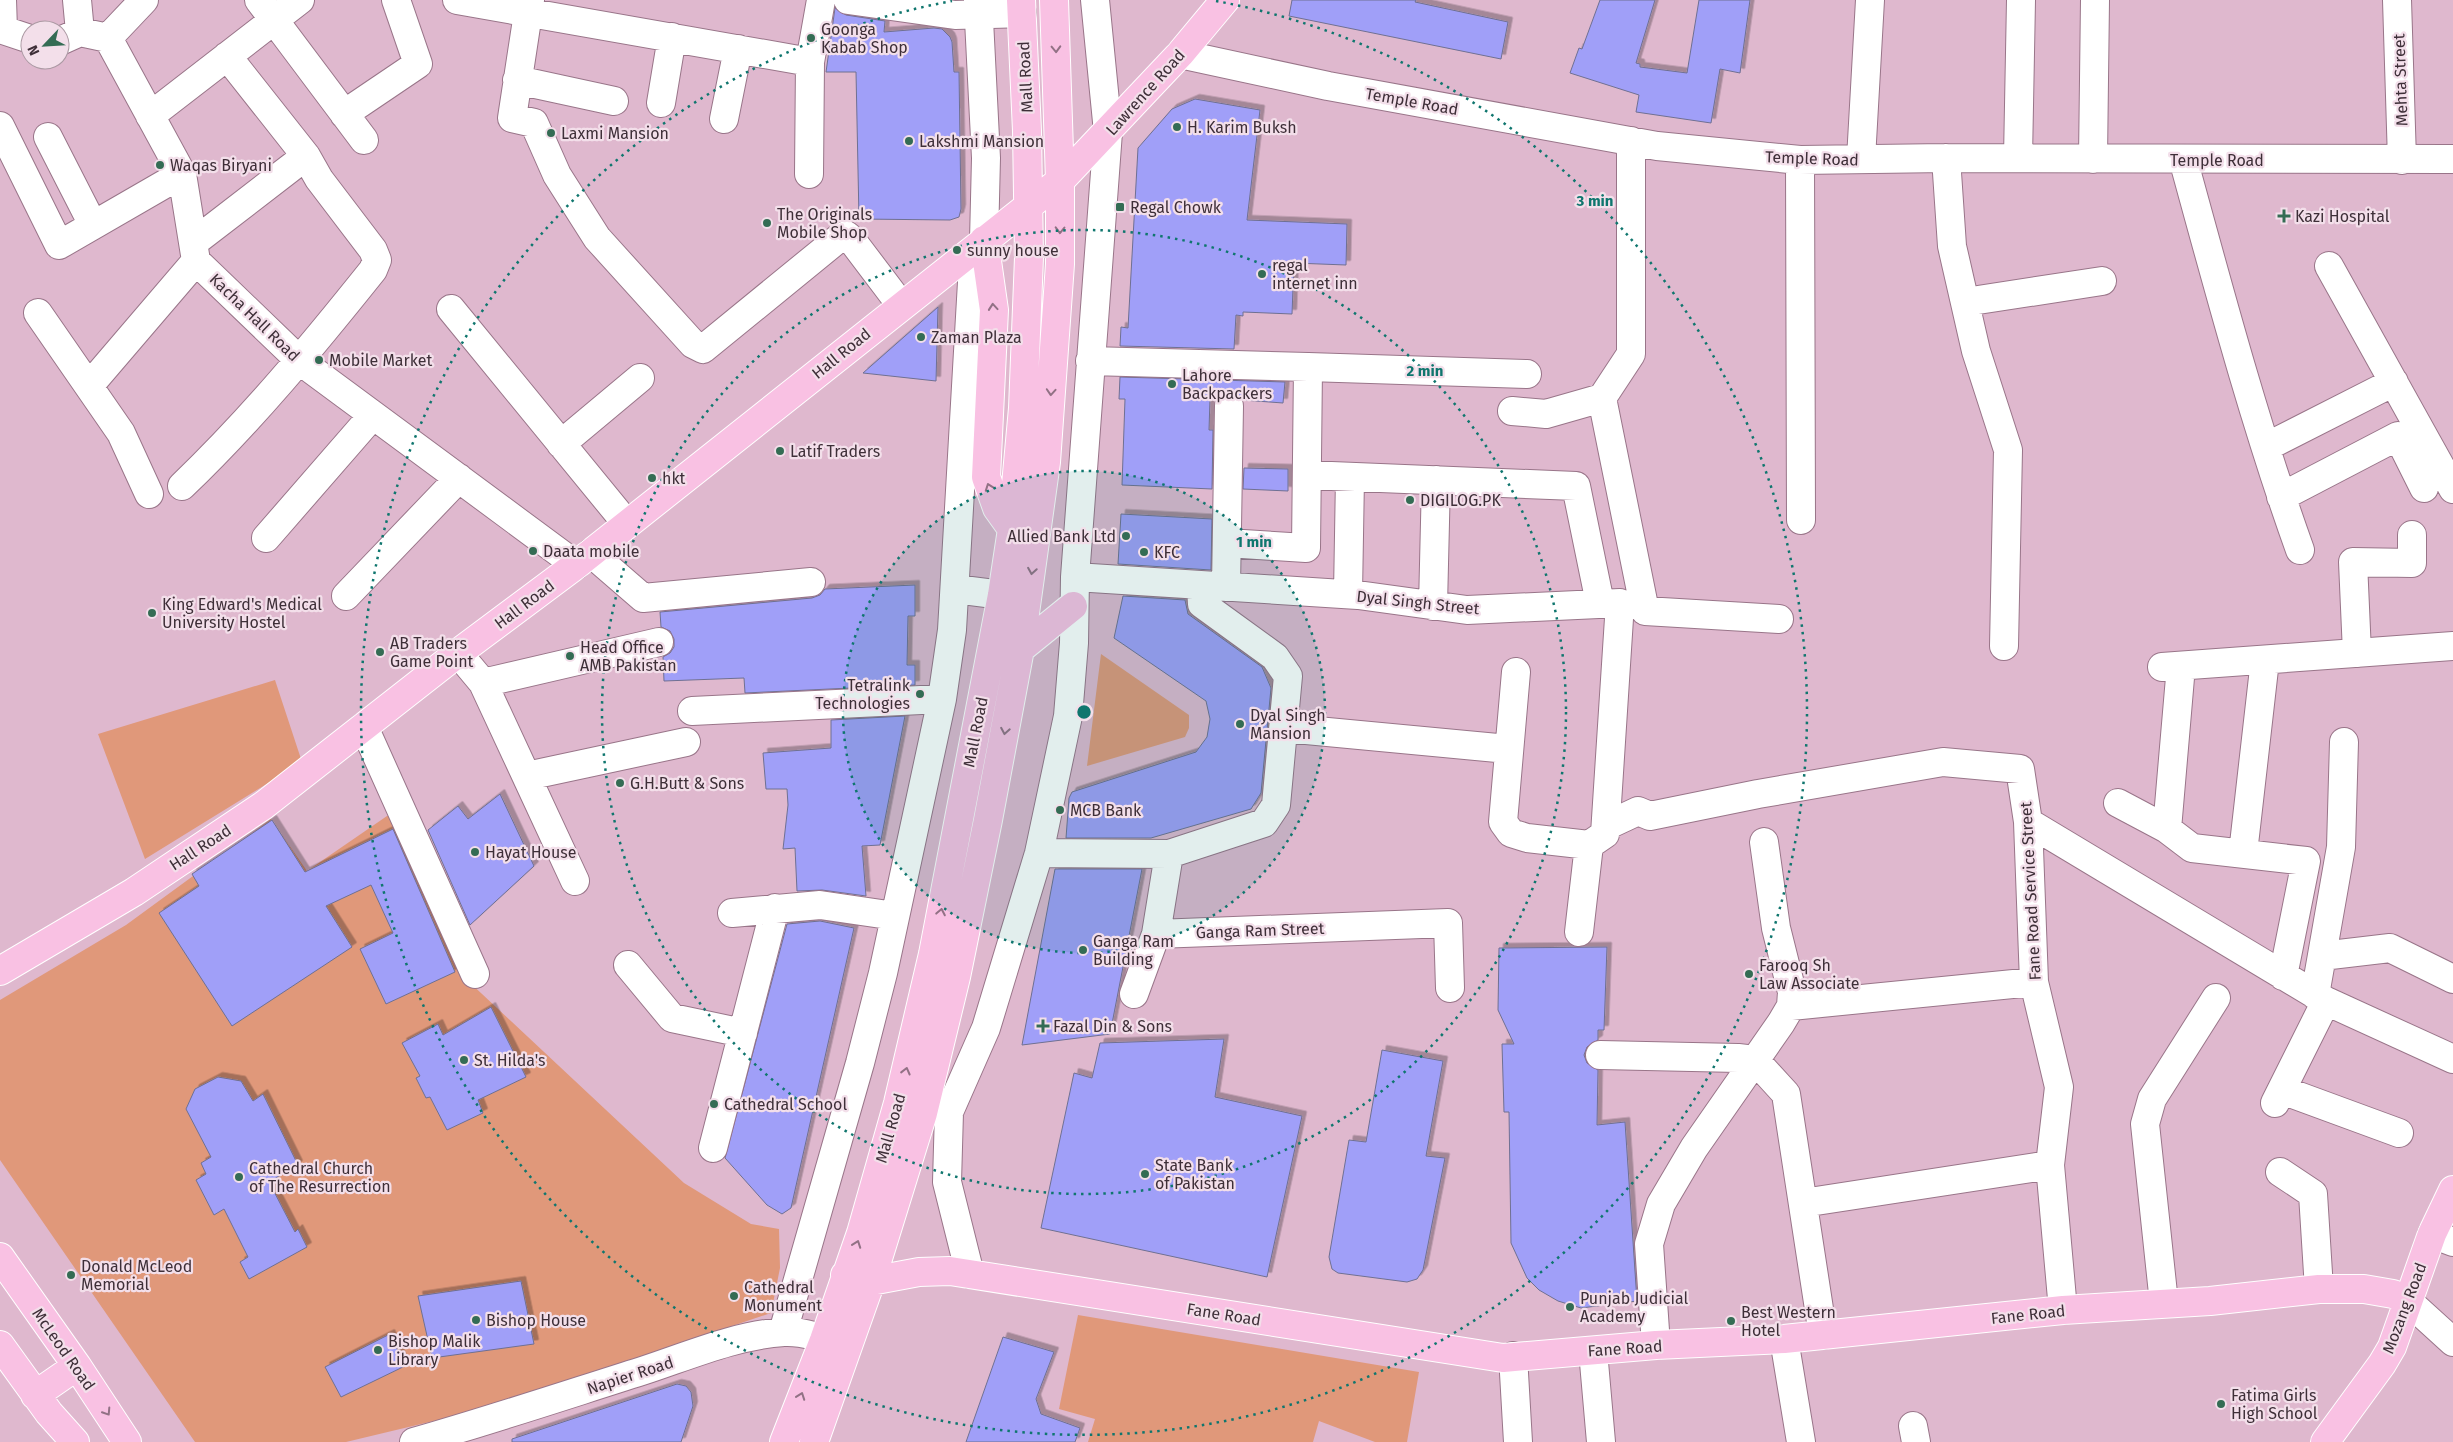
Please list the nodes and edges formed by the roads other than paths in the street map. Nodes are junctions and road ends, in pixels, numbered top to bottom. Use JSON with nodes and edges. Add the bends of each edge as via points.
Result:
{"nodes":[{"id":1,"x":2,"y":0,"type":"edge"},
{"id":2,"x":77,"y":0,"type":"edge"},
{"id":3,"x":144,"y":0,"type":"edge"},
{"id":4,"x":300,"y":0,"type":"edge"},
{"id":5,"x":396,"y":0,"type":"edge"},
{"id":6,"x":457,"y":0,"type":"edge"},
{"id":7,"x":821,"y":0,"type":"edge"},
{"id":8,"x":850,"y":0,"type":"edge"},
{"id":9,"x":1054,"y":0,"type":"edge"},
{"id":10,"x":1095,"y":0,"type":"edge"},
{"id":11,"x":1225,"y":0,"type":"edge"},
{"id":12,"x":1870,"y":0,"type":"edge"},
{"id":13,"x":2020,"y":0,"type":"edge"},
{"id":14,"x":2095,"y":0,"type":"edge"},
{"id":15,"x":2397,"y":0,"type":"edge"},
{"id":16,"x":529,"y":6,"type":"edge"},
{"id":17,"x":1022,"y":7,"type":"edge"},
{"id":18,"x":978,"y":8,"type":"edge"},
{"id":19,"x":267,"y":10,"type":"edge"},
{"id":20,"x":1,"y":29,"type":"edge"},
{"id":21,"x":20,"y":36,"type":"edge"},
{"id":22,"x":70,"y":36,"type":"edge"},
{"id":23,"x":672,"y":37,"type":"junction"},
{"id":24,"x":108,"y":38,"type":"junction"},
{"id":25,"x":738,"y":49,"type":"junction"},
{"id":26,"x":1180,"y":54,"type":"junction"},
{"id":27,"x":227,"y":56,"type":"junction"},
{"id":28,"x":810,"y":62,"type":"junction"},
{"id":29,"x":517,"y":80,"type":"junction"},
{"id":30,"x":614,"y":101,"type":"dead end"},
{"id":31,"x":661,"y":103,"type":"dead end"},
{"id":32,"x":344,"y":114,"type":"junction"},
{"id":33,"x":150,"y":116,"type":"junction"},
{"id":34,"x":724,"y":119,"type":"dead end"},
{"id":35,"x":0,"y":126,"type":"edge"},
{"id":36,"x":1108,"y":132,"type":"junction"},
{"id":37,"x":48,"y":137,"type":"dead end"},
{"id":38,"x":364,"y":140,"type":"dead end"},
{"id":39,"x":1631,"y":141,"type":"junction"},
{"id":40,"x":306,"y":156,"type":"junction"},
{"id":41,"x":1946,"y":158,"type":"junction"},
{"id":42,"x":2018,"y":158,"type":"junction"},
{"id":43,"x":1861,"y":159,"type":"junction"},
{"id":44,"x":2093,"y":159,"type":"junction"},
{"id":45,"x":2183,"y":159,"type":"junction"},
{"id":46,"x":2453,"y":159,"type":"edge"},
{"id":47,"x":1800,"y":160,"type":"junction"},
{"id":48,"x":2402,"y":160,"type":"junction"},
{"id":49,"x":182,"y":174,"type":"junction"},
{"id":50,"x":809,"y":174,"type":"dead end"},
{"id":51,"x":1060,"y":181,"type":"junction"},
{"id":52,"x":1027,"y":208,"type":"junction"},
{"id":53,"x":93,"y":225,"type":"junction"},
{"id":54,"x":984,"y":240,"type":"junction"},
{"id":55,"x":194,"y":252,"type":"junction"},
{"id":56,"x":2329,"y":266,"type":"dead end"},
{"id":57,"x":2102,"y":282,"type":"dead end"},
{"id":58,"x":1965,"y":302,"type":"junction"},
{"id":59,"x":901,"y":305,"type":"junction"},
{"id":60,"x":451,"y":310,"type":"dead end"},
{"id":61,"x":38,"y":314,"type":"dead end"},
{"id":62,"x":300,"y":361,"type":"junction"},
{"id":63,"x":1090,"y":361,"type":"junction"},
{"id":64,"x":1308,"y":367,"type":"junction"},
{"id":65,"x":1527,"y":374,"type":"dead end"},
{"id":66,"x":640,"y":378,"type":"dead end"},
{"id":67,"x":2394,"y":382,"type":"junction"},
{"id":68,"x":89,"y":386,"type":"junction"},
{"id":69,"x":1602,"y":398,"type":"junction"},
{"id":70,"x":1229,"y":406,"type":"dead end"},
{"id":71,"x":1512,"y":411,"type":"dead end"},
{"id":72,"x":373,"y":415,"type":"junction"},
{"id":73,"x":561,"y":444,"type":"junction"},
{"id":74,"x":2266,"y":447,"type":"junction"},
{"id":75,"x":1307,"y":475,"type":"junction"},
{"id":76,"x":1350,"y":477,"type":"junction"},
{"id":77,"x":459,"y":478,"type":"junction"},
{"id":78,"x":1436,"y":480,"type":"junction"},
{"id":79,"x":182,"y":486,"type":"dead end"},
{"id":80,"x":2424,"y":488,"type":"dead end"},
{"id":81,"x":2453,"y":489,"type":"edge"},
{"id":82,"x":149,"y":494,"type":"dead end"},
{"id":83,"x":2281,"y":497,"type":"junction"},
{"id":84,"x":1801,"y":520,"type":"dead end"},
{"id":85,"x":626,"y":524,"type":"junction"},
{"id":86,"x":1012,"y":529,"type":"junction"},
{"id":87,"x":2412,"y":535,"type":"dead end"},
{"id":88,"x":266,"y":538,"type":"dead end"},
{"id":89,"x":1226,"y":543,"type":"junction"},
{"id":90,"x":2300,"y":550,"type":"dead end"},
{"id":91,"x":584,"y":559,"type":"junction"},
{"id":92,"x":1075,"y":577,"type":"junction"},
{"id":93,"x":811,"y":582,"type":"dead end"},
{"id":94,"x":1213,"y":586,"type":"junction"},
{"id":95,"x":955,"y":589,"type":"junction"},
{"id":96,"x":1348,"y":594,"type":"junction"},
{"id":97,"x":346,"y":596,"type":"dead end"},
{"id":98,"x":1002,"y":596,"type":"junction"},
{"id":99,"x":1600,"y":602,"type":"junction"},
{"id":100,"x":1073,"y":606,"type":"junction"},
{"id":101,"x":1433,"y":606,"type":"junction"},
{"id":102,"x":1779,"y":619,"type":"dead end"},
{"id":103,"x":659,"y":642,"type":"dead end"},
{"id":104,"x":2004,"y":646,"type":"dead end"},
{"id":105,"x":2453,"y":646,"type":"edge"},
{"id":106,"x":1020,"y":649,"type":"junction"},
{"id":107,"x":458,"y":653,"type":"junction"},
{"id":108,"x":2357,"y":653,"type":"junction"},
{"id":109,"x":2265,"y":660,"type":"junction"},
{"id":110,"x":1516,"y":672,"type":"dead end"},
{"id":111,"x":484,"y":683,"type":"junction"},
{"id":112,"x":942,"y":699,"type":"junction"},
{"id":113,"x":692,"y":711,"type":"dead end"},
{"id":114,"x":364,"y":727,"type":"junction"},
{"id":115,"x":1285,"y":728,"type":"junction"},
{"id":116,"x":686,"y":742,"type":"dead end"},
{"id":117,"x":2344,"y":742,"type":"dead end"},
{"id":118,"x":1508,"y":749,"type":"junction"},
{"id":119,"x":527,"y":776,"type":"junction"},
{"id":120,"x":2118,"y":802,"type":"dead end"},
{"id":121,"x":2028,"y":822,"type":"junction"},
{"id":122,"x":2167,"y":829,"type":"junction"},
{"id":123,"x":1600,"y":835,"type":"junction"},
{"id":124,"x":1764,"y":842,"type":"dead end"},
{"id":125,"x":1039,"y":853,"type":"junction"},
{"id":126,"x":2243,"y":853,"type":"junction"},
{"id":127,"x":1169,"y":854,"type":"junction"},
{"id":128,"x":575,"y":881,"type":"dead end"},
{"id":129,"x":775,"y":908,"type":"junction"},
{"id":130,"x":732,"y":912,"type":"dead end"},
{"id":131,"x":895,"y":916,"type":"junction"},
{"id":132,"x":1580,"y":932,"type":"dead end"},
{"id":133,"x":1156,"y":934,"type":"junction"},
{"id":134,"x":2322,"y":956,"type":"junction"},
{"id":135,"x":628,"y":965,"type":"dead end"},
{"id":136,"x":0,"y":971,"type":"edge"},
{"id":137,"x":475,"y":974,"type":"dead end"},
{"id":138,"x":2283,"y":976,"type":"junction"},
{"id":139,"x":2453,"y":979,"type":"edge"},
{"id":140,"x":2034,"y":982,"type":"junction"},
{"id":141,"x":1450,"y":988,"type":"dead end"},
{"id":142,"x":1134,"y":994,"type":"dead end"},
{"id":143,"x":2216,"y":998,"type":"dead end"},
{"id":144,"x":2320,"y":998,"type":"junction"},
{"id":145,"x":1791,"y":1006,"type":"junction"},
{"id":146,"x":743,"y":1033,"type":"junction"},
{"id":147,"x":1600,"y":1055,"type":"dead end"},
{"id":148,"x":2453,"y":1059,"type":"edge"},
{"id":149,"x":1755,"y":1060,"type":"junction"},
{"id":150,"x":936,"y":1112,"type":"junction"},
{"id":151,"x":2399,"y":1133,"type":"dead end"},
{"id":152,"x":713,"y":1148,"type":"dead end"},
{"id":153,"x":2050,"y":1166,"type":"junction"},
{"id":154,"x":2280,"y":1172,"type":"dead end"},
{"id":155,"x":2453,"y":1190,"type":"edge"},
{"id":156,"x":1803,"y":1203,"type":"junction"},
{"id":157,"x":2442,"y":1238,"type":"edge"},
{"id":158,"x":0,"y":1257,"type":"edge"},
{"id":159,"x":970,"y":1274,"type":"junction"},
{"id":160,"x":845,"y":1275,"type":"junction"},
{"id":161,"x":872,"y":1281,"type":"junction"},
{"id":162,"x":2319,"y":1289,"type":"junction"},
{"id":163,"x":2408,"y":1301,"type":"junction"},
{"id":164,"x":2164,"y":1303,"type":"junction"},
{"id":165,"x":2063,"y":1310,"type":"junction"},
{"id":166,"x":783,"y":1332,"type":"junction"},
{"id":167,"x":1823,"y":1335,"type":"junction"},
{"id":168,"x":1784,"y":1340,"type":"junction"},
{"id":169,"x":2453,"y":1342,"type":"edge"},
{"id":170,"x":835,"y":1344,"type":"junction"},
{"id":171,"x":0,"y":1346,"type":"edge"},
{"id":172,"x":1656,"y":1346,"type":"junction"},
{"id":173,"x":1593,"y":1351,"type":"junction"},
{"id":174,"x":1513,"y":1356,"type":"junction"},
{"id":175,"x":77,"y":1366,"type":"junction"},
{"id":176,"x":35,"y":1395,"type":"junction"},
{"id":177,"x":75,"y":1442,"type":"edge"},
{"id":178,"x":127,"y":1442,"type":"edge"},
{"id":179,"x":414,"y":1442,"type":"edge"},
{"id":180,"x":784,"y":1442,"type":"edge"},
{"id":181,"x":814,"y":1442,"type":"edge"},
{"id":182,"x":1518,"y":1442,"type":"edge"},
{"id":183,"x":1601,"y":1442,"type":"edge"},
{"id":184,"x":1801,"y":1442,"type":"edge"},
{"id":185,"x":2325,"y":1442,"type":"edge"}],
"edges":[{"from":1,"to":20,"type":"street"},
{"from":2,"to":22,"type":"street"},
{"from":3,"to":24,"type":"street"},
{"from":4,"to":19,"type":"street"},
{"from":5,"to":32,"type":"street","via":[[418,64]]},
{"from":6,"to":16,"type":"street"},
{"from":7,"to":28,"type":"street"},
{"from":8,"to":18,"type":"street","via":[[955,15]]},
{"from":9,"to":51,"type":"main road","name":"Mall Road","one_way":true},
{"from":10,"to":36,"type":"street"},
{"from":11,"to":26,"type":"main road","name":"Lawrence Road"},
{"from":12,"to":43,"type":"street"},
{"from":13,"to":42,"type":"street"},
{"from":14,"to":44,"type":"street"},
{"from":15,"to":48,"type":"street","name":"Mehta Street"},
{"from":16,"to":23,"type":"street"},
{"from":16,"to":29,"type":"street"},
{"from":17,"to":18,"type":"street"},
{"from":17,"to":52,"type":"main road","name":"Mall Road"},
{"from":18,"to":54,"type":"street","via":[[986,158]]},
{"from":19,"to":27,"type":"street"},
{"from":19,"to":32,"type":"street"},
{"from":20,"to":21,"type":"street"},
{"from":22,"to":24,"type":"street"},
{"from":23,"to":25,"type":"street"},
{"from":23,"to":31,"type":"street"},
{"from":24,"to":33,"type":"street"},
{"from":25,"to":28,"type":"street"},
{"from":25,"to":34,"type":"street"},
{"from":26,"to":36,"type":"main road","name":"Lawrence Road"},
{"from":26,"to":39,"type":"street","name":"Temple Road","via":[[1328,86]]},
{"from":27,"to":33,"type":"street"},
{"from":27,"to":40,"type":"street"},
{"from":28,"to":50,"type":"street"},
{"from":29,"to":30,"type":"street"},
{"from":29,"to":59,"type":"street","via":[[512,118],[534,123],[557,175],[597,238],[693,344],[703,349],[846,235]]},
{"from":32,"to":38,"type":"street"},
{"from":33,"to":49,"type":"street"},
{"from":35,"to":53,"type":"street","via":[[59,245]]},
{"from":36,"to":51,"type":"main road","name":"Lawrence Road"},
{"from":36,"to":63,"type":"street"},
{"from":37,"to":53,"type":"street"},
{"from":39,"to":47,"type":"street","name":"Temple Road"},
{"from":39,"to":69,"type":"street","via":[[1631,354]]},
{"from":40,"to":55,"type":"street"},
{"from":40,"to":62,"type":"street","via":[[377,260],[373,270]]},
{"from":41,"to":42,"type":"street","name":"Temple Road"},
{"from":41,"to":43,"type":"street","name":"Temple Road"},
{"from":41,"to":58,"type":"street","via":[[1952,246]]},
{"from":42,"to":44,"type":"street","name":"Temple Road"},
{"from":43,"to":47,"type":"street","name":"Temple Road"},
{"from":44,"to":45,"type":"street","name":"Temple Road"},
{"from":45,"to":48,"type":"street","name":"Temple Road"},
{"from":45,"to":74,"type":"street"},
{"from":46,"to":48,"type":"street","name":"Temple Road"},
{"from":47,"to":84,"type":"street"},
{"from":49,"to":53,"type":"street"},
{"from":49,"to":55,"type":"street"},
{"from":51,"to":52,"type":"main road","name":"Lawrence Road"},
{"from":51,"to":106,"type":"main road","name":"Mall Road","one_way":true,"via":[[1060,264],[1046,462]]},
{"from":52,"to":54,"type":"main road","name":"Hall Road"},
{"from":52,"to":86,"type":"main road","name":"Mall Road","via":[[1029,256],[1023,408]]},
{"from":54,"to":59,"type":"main road","name":"Hall Road"},
{"from":86,"to":54,"type":"main road","one_way":true,"via":[[997,508],[986,477],[994,310]]},
{"from":54,"to":95,"type":"street","via":[[972,282]]},
{"from":55,"to":62,"type":"street","name":"Kacha Hall Road"},
{"from":55,"to":68,"type":"street"},
{"from":56,"to":67,"type":"street"},
{"from":57,"to":58,"type":"street"},
{"from":58,"to":104,"type":"street","via":[[1976,351],[2008,450]]},
{"from":59,"to":85,"type":"main road","name":"Hall Road"},
{"from":60,"to":73,"type":"street"},
{"from":61,"to":68,"type":"street"},
{"from":62,"to":72,"type":"street","name":"Kacha Hall Road"},
{"from":62,"to":79,"type":"street"},
{"from":63,"to":64,"type":"street"},
{"from":63,"to":92,"type":"street"},
{"from":64,"to":65,"type":"street"},
{"from":64,"to":75,"type":"street"},
{"from":66,"to":73,"type":"street"},
{"from":67,"to":74,"type":"street"},
{"from":67,"to":81,"type":"street"},
{"from":68,"to":82,"type":"street","via":[[121,433]]},
{"from":69,"to":71,"type":"street","via":[[1546,414]]},
{"from":69,"to":102,"type":"street","via":[[1644,611]]},
{"from":70,"to":89,"type":"street"},
{"from":72,"to":77,"type":"street","name":"Kacha Hall Road"},
{"from":72,"to":88,"type":"street"},
{"from":73,"to":85,"type":"street"},
{"from":74,"to":83,"type":"street"},
{"from":75,"to":76,"type":"street"},
{"from":75,"to":89,"type":"street","via":[[1306,548]]},
{"from":76,"to":78,"type":"street"},
{"from":76,"to":96,"type":"street"},
{"from":77,"to":91,"type":"street","name":"Kacha Hall Road"},
{"from":77,"to":97,"type":"street"},
{"from":78,"to":99,"type":"street","via":[[1576,486]]},
{"from":78,"to":101,"type":"street"},
{"from":80,"to":83,"type":"street","via":[[2398,436]]},
{"from":83,"to":90,"type":"street"},
{"from":85,"to":91,"type":"main road","name":"Hall Road"},
{"from":86,"to":98,"type":"main road","name":"Mall Road"},
{"from":87,"to":108,"type":"street","via":[[2412,562],[2353,562]]},
{"from":89,"to":94,"type":"street"},
{"from":91,"to":93,"type":"street","name":"Kacha Hall Road","via":[[643,598]]},
{"from":91,"to":107,"type":"main road","name":"Hall Road"},
{"from":92,"to":94,"type":"street","name":"Dyal Singh Street"},
{"from":92,"to":100,"type":"street"},
{"from":94,"to":96,"type":"street","name":"Dyal Singh Street"},
{"from":94,"to":115,"type":"street","via":[[1202,604],[1275,657],[1288,676]]},
{"from":95,"to":98,"type":"street"},
{"from":95,"to":112,"type":"street"},
{"from":96,"to":101,"type":"street","name":"Dyal Singh Street"},
{"from":160,"to":98,"type":"main road","name":"Mall Road","one_way":true,"via":[[861,1233],[933,954]]},
{"from":99,"to":101,"type":"street","name":"Dyal Singh Street","via":[[1467,610]]},
{"from":99,"to":123,"type":"street","name":"Dyal Singh Street","via":[[1620,603]]},
{"from":100,"to":106,"type":"main road"},
{"from":100,"to":125,"type":"street","via":[[1074,643],[1068,716]]},
{"from":103,"to":111,"type":"street"},
{"from":105,"to":108,"type":"street"},
{"from":106,"to":150,"type":"main road","name":"Mall Road","one_way":true,"via":[[956,977]]},
{"from":107,"to":111,"type":"street"},
{"from":107,"to":114,"type":"main road","name":"Hall Road"},
{"from":108,"to":109,"type":"street"},
{"from":109,"to":122,"type":"street","via":[[2171,667]]},
{"from":109,"to":126,"type":"street"},
{"from":110,"to":118,"type":"street"},
{"from":111,"to":119,"type":"street"},
{"from":112,"to":113,"type":"street"},
{"from":112,"to":131,"type":"street"},
{"from":114,"to":136,"type":"main road","name":"Hall Road","via":[[264,805],[134,892]]},
{"from":114,"to":137,"type":"street"},
{"from":115,"to":118,"type":"street"},
{"from":115,"to":127,"type":"street","via":[[1276,805],[1264,823]]},
{"from":116,"to":119,"type":"street"},
{"from":117,"to":134,"type":"street","via":[[2341,848]]},
{"from":118,"to":123,"type":"street","via":[[1503,822],[1511,833],[1527,838]]},
{"from":119,"to":128,"type":"street"},
{"from":120,"to":122,"type":"street"},
{"from":121,"to":123,"type":"street","name":"Fane Road Service Street","via":[[2020,769],[1943,762],[1650,816],[1638,811]]},
{"from":121,"to":138,"type":"street"},
{"from":121,"to":140,"type":"street","name":"Fane Road Service Street"},
{"from":122,"to":126,"type":"street","via":[[2192,848]]},
{"from":123,"to":132,"type":"street"},
{"from":124,"to":145,"type":"street","via":[[1776,928],[1792,992]]},
{"from":125,"to":127,"type":"street"},
{"from":125,"to":150,"type":"street","via":[[986,1028]]},
{"from":126,"to":138,"type":"street","via":[[2306,861]]},
{"from":127,"to":133,"type":"street"},
{"from":129,"to":130,"type":"street"},
{"from":129,"to":131,"type":"street","via":[[820,905]]},
{"from":129,"to":146,"type":"street"},
{"from":131,"to":166,"type":"street","via":[[860,1063]]},
{"from":133,"to":141,"type":"street","name":"Ganga Ram Street","via":[[1448,923]]},
{"from":133,"to":142,"type":"street"},
{"from":134,"to":139,"type":"street","via":[[2390,948]]},
{"from":134,"to":144,"type":"street"},
{"from":135,"to":146,"type":"street","via":[[672,1018]]},
{"from":138,"to":144,"type":"street"},
{"from":140,"to":145,"type":"street"},
{"from":140,"to":153,"type":"street","name":"Fane Road Service Street","via":[[2059,1087]]},
{"from":143,"to":164,"type":"street","via":[[2152,1099],[2145,1124]]},
{"from":144,"to":148,"type":"street"},
{"from":144,"to":151,"type":"street","via":[[2279,1096]]},
{"from":145,"to":149,"type":"street"},
{"from":146,"to":152,"type":"street"},
{"from":147,"to":149,"type":"street"},
{"from":149,"to":156,"type":"street","via":[[1786,1094]]},
{"from":149,"to":172,"type":"street","via":[[1694,1148],[1661,1204],[1652,1226],[1649,1244]]},
{"from":150,"to":159,"type":"street","via":[[947,1182]]},
{"from":150,"to":161,"type":"main road","name":"Mall Road"},
{"from":153,"to":156,"type":"street"},
{"from":153,"to":165,"type":"street","name":"Fane Road Service Street"},
{"from":154,"to":162,"type":"street","via":[[2313,1194]]},
{"from":155,"to":157,"type":"main road","name":"Mozang Road"},
{"from":156,"to":167,"type":"street"},
{"from":157,"to":163,"type":"main road","name":"Mozang Road"},
{"from":158,"to":175,"type":"main road","name":"McLeod Road"},
{"from":159,"to":161,"type":"main road","name":"Fane Road","via":[[919,1272]]},
{"from":159,"to":174,"type":"main road","name":"Fane Road","via":[[1503,1358]]},
{"from":160,"to":161,"type":"main road","name":"Fane Road"},
{"from":160,"to":170,"type":"main road","name":"Mall Road"},
{"from":161,"to":170,"type":"main road","name":"Mall Road"},
{"from":162,"to":163,"type":"main road","name":"Fane Road","via":[[2364,1289],[2393,1294]]},
{"from":162,"to":164,"type":"main road","name":"Fane Road","via":[[2210,1302]]},
{"from":163,"to":169,"type":"street"},
{"from":163,"to":185,"type":"main road","name":"Mozang Road","via":[[2392,1347],[2382,1364]]},
{"from":164,"to":165,"type":"main road","name":"Fane Road"},
{"from":165,"to":167,"type":"main road","name":"Fane Road"},
{"from":166,"to":170,"type":"street","name":"Napier Road","via":[[804,1333]]},
{"from":166,"to":179,"type":"street","name":"Napier Road","via":[[731,1342]]},
{"from":167,"to":168,"type":"main road","name":"Fane Road"},
{"from":168,"to":172,"type":"main road","name":"Fane Road"},
{"from":168,"to":184,"type":"street"},
{"from":180,"to":170,"type":"main road","name":"Mall Road","one_way":true},
{"from":170,"to":181,"type":"main road","name":"Mall Road"},
{"from":171,"to":176,"type":"main road"},
{"from":172,"to":173,"type":"main road","name":"Fane Road"},
{"from":173,"to":174,"type":"main road","name":"Fane Road"},
{"from":173,"to":183,"type":"street"},
{"from":174,"to":182,"type":"street"},
{"from":175,"to":176,"type":"main road"},
{"from":175,"to":178,"type":"main road","name":"McLeod Road","one_way":true},
{"from":176,"to":177,"type":"main road"}]}
